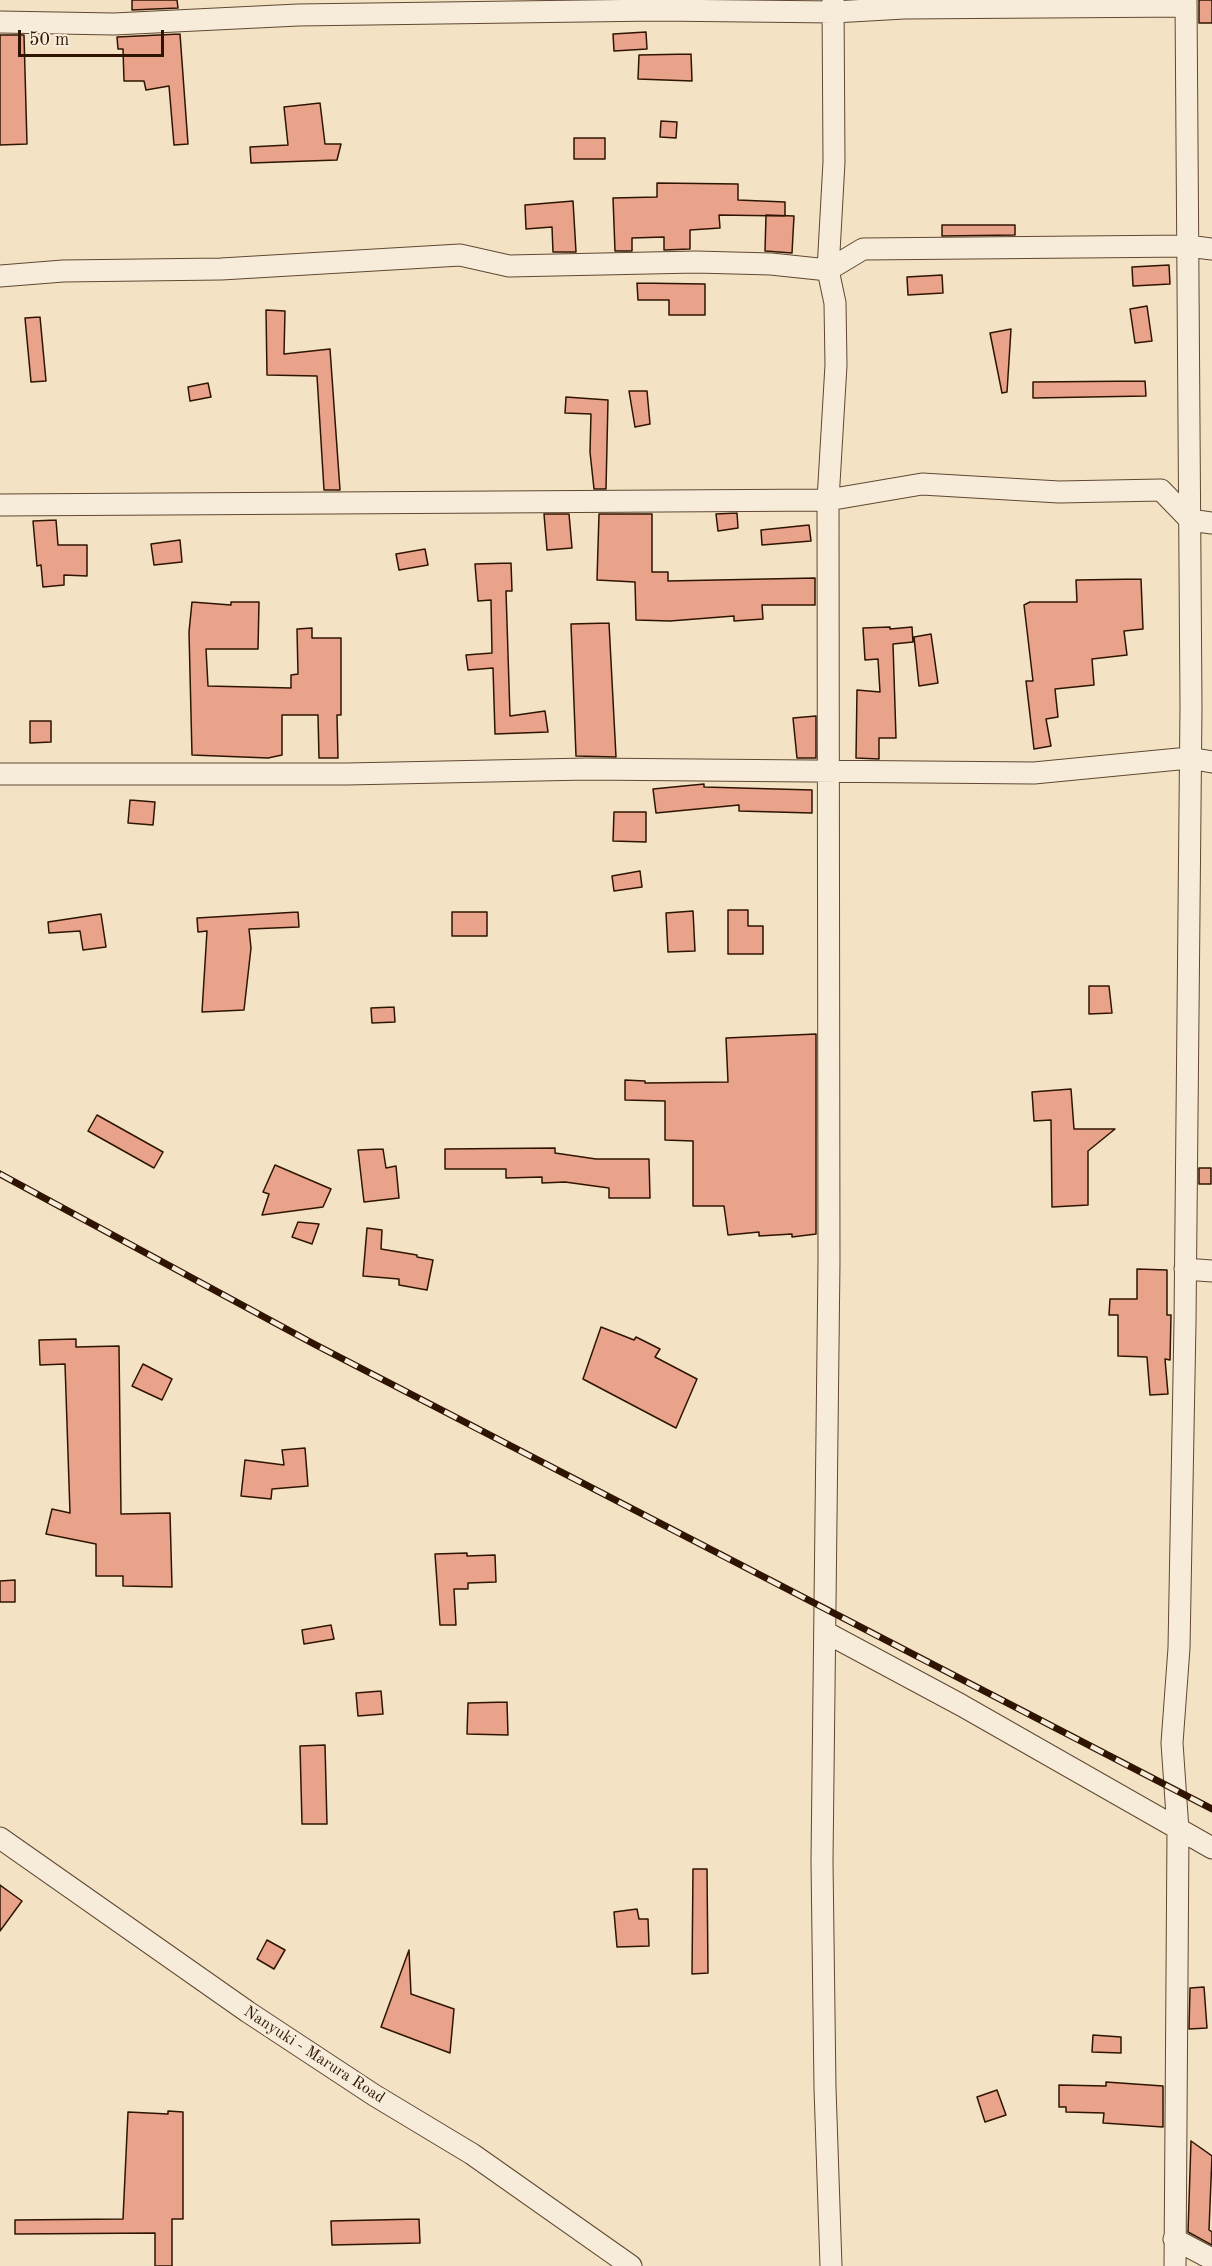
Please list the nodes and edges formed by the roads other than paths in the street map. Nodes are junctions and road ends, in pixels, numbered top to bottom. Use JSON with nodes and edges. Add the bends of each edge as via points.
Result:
{"nodes":[{"id":1,"x":1186,"y":3,"type":"edge"},
{"id":2,"x":834,"y":6,"type":"edge"},
{"id":3,"x":0,"y":22,"type":"edge"},
{"id":4,"x":1188,"y":246,"type":"junction"},
{"id":5,"x":1212,"y":249,"type":"edge"},
{"id":6,"x":828,"y":270,"type":"junction"},
{"id":7,"x":0,"y":276,"type":"edge"},
{"id":8,"x":828,"y":500,"type":"junction"},
{"id":9,"x":0,"y":505,"type":"edge"},
{"id":10,"x":1190,"y":520,"type":"junction"},
{"id":11,"x":1212,"y":524,"type":"edge"},
{"id":12,"x":1189,"y":758,"type":"junction"},
{"id":13,"x":1212,"y":762,"type":"edge"},
{"id":14,"x":828,"y":772,"type":"junction"},
{"id":15,"x":0,"y":774,"type":"edge"},
{"id":16,"x":1185,"y":1269,"type":"junction"},
{"id":17,"x":1212,"y":1271,"type":"edge"},
{"id":18,"x":825,"y":1632,"type":"junction"},
{"id":19,"x":1178,"y":1830,"type":"junction"},
{"id":20,"x":0,"y":1838,"type":"edge"},
{"id":21,"x":1212,"y":1848,"type":"edge"},
{"id":22,"x":1174,"y":2239,"type":"junction"},
{"id":23,"x":1212,"y":2259,"type":"edge"},
{"id":24,"x":631,"y":2266,"type":"edge"},
{"id":25,"x":831,"y":2266,"type":"edge"},
{"id":26,"x":1175,"y":2266,"type":"edge"}],
"edges":[{"from":1,"to":2,"type":"street"},
{"from":1,"to":4,"type":"street"},
{"from":2,"to":3,"type":"street","via":[[298,15],[114,24]]},
{"from":2,"to":6,"type":"street","via":[[834,162]]},
{"from":4,"to":5,"type":"street"},
{"from":4,"to":6,"type":"street","via":[[863,249]]},
{"from":4,"to":10,"type":"street"},
{"from":6,"to":7,"type":"street","via":[[684,262],[509,266],[460,255],[221,269],[63,270]]},
{"from":6,"to":8,"type":"street","via":[[835,303],[836,365]]},
{"from":8,"to":9,"type":"street"},
{"from":8,"to":10,"type":"street","via":[[922,484],[1059,492],[1161,490]]},
{"from":8,"to":14,"type":"street"},
{"from":10,"to":11,"type":"street"},
{"from":10,"to":12,"type":"street"},
{"from":12,"to":13,"type":"street"},
{"from":12,"to":14,"type":"street","via":[[1034,773]]},
{"from":12,"to":16,"type":"street"},
{"from":14,"to":15,"type":"street","via":[[587,769]]},
{"from":14,"to":18,"type":"street","via":[[830,1261]]},
{"from":16,"to":17,"type":"street"},
{"from":16,"to":19,"type":"street","via":[[1179,1648],[1172,1743]]},
{"from":18,"to":19,"type":"street"},
{"from":18,"to":25,"type":"street","via":[[822,1861]]},
{"from":19,"to":21,"type":"street"},
{"from":19,"to":22,"type":"street"},
{"from":20,"to":24,"type":"street","name":"Nanyuki - Marura Road","via":[[248,2012],[472,2154]]},
{"from":22,"to":23,"type":"street"},
{"from":22,"to":26,"type":"street"}]}
